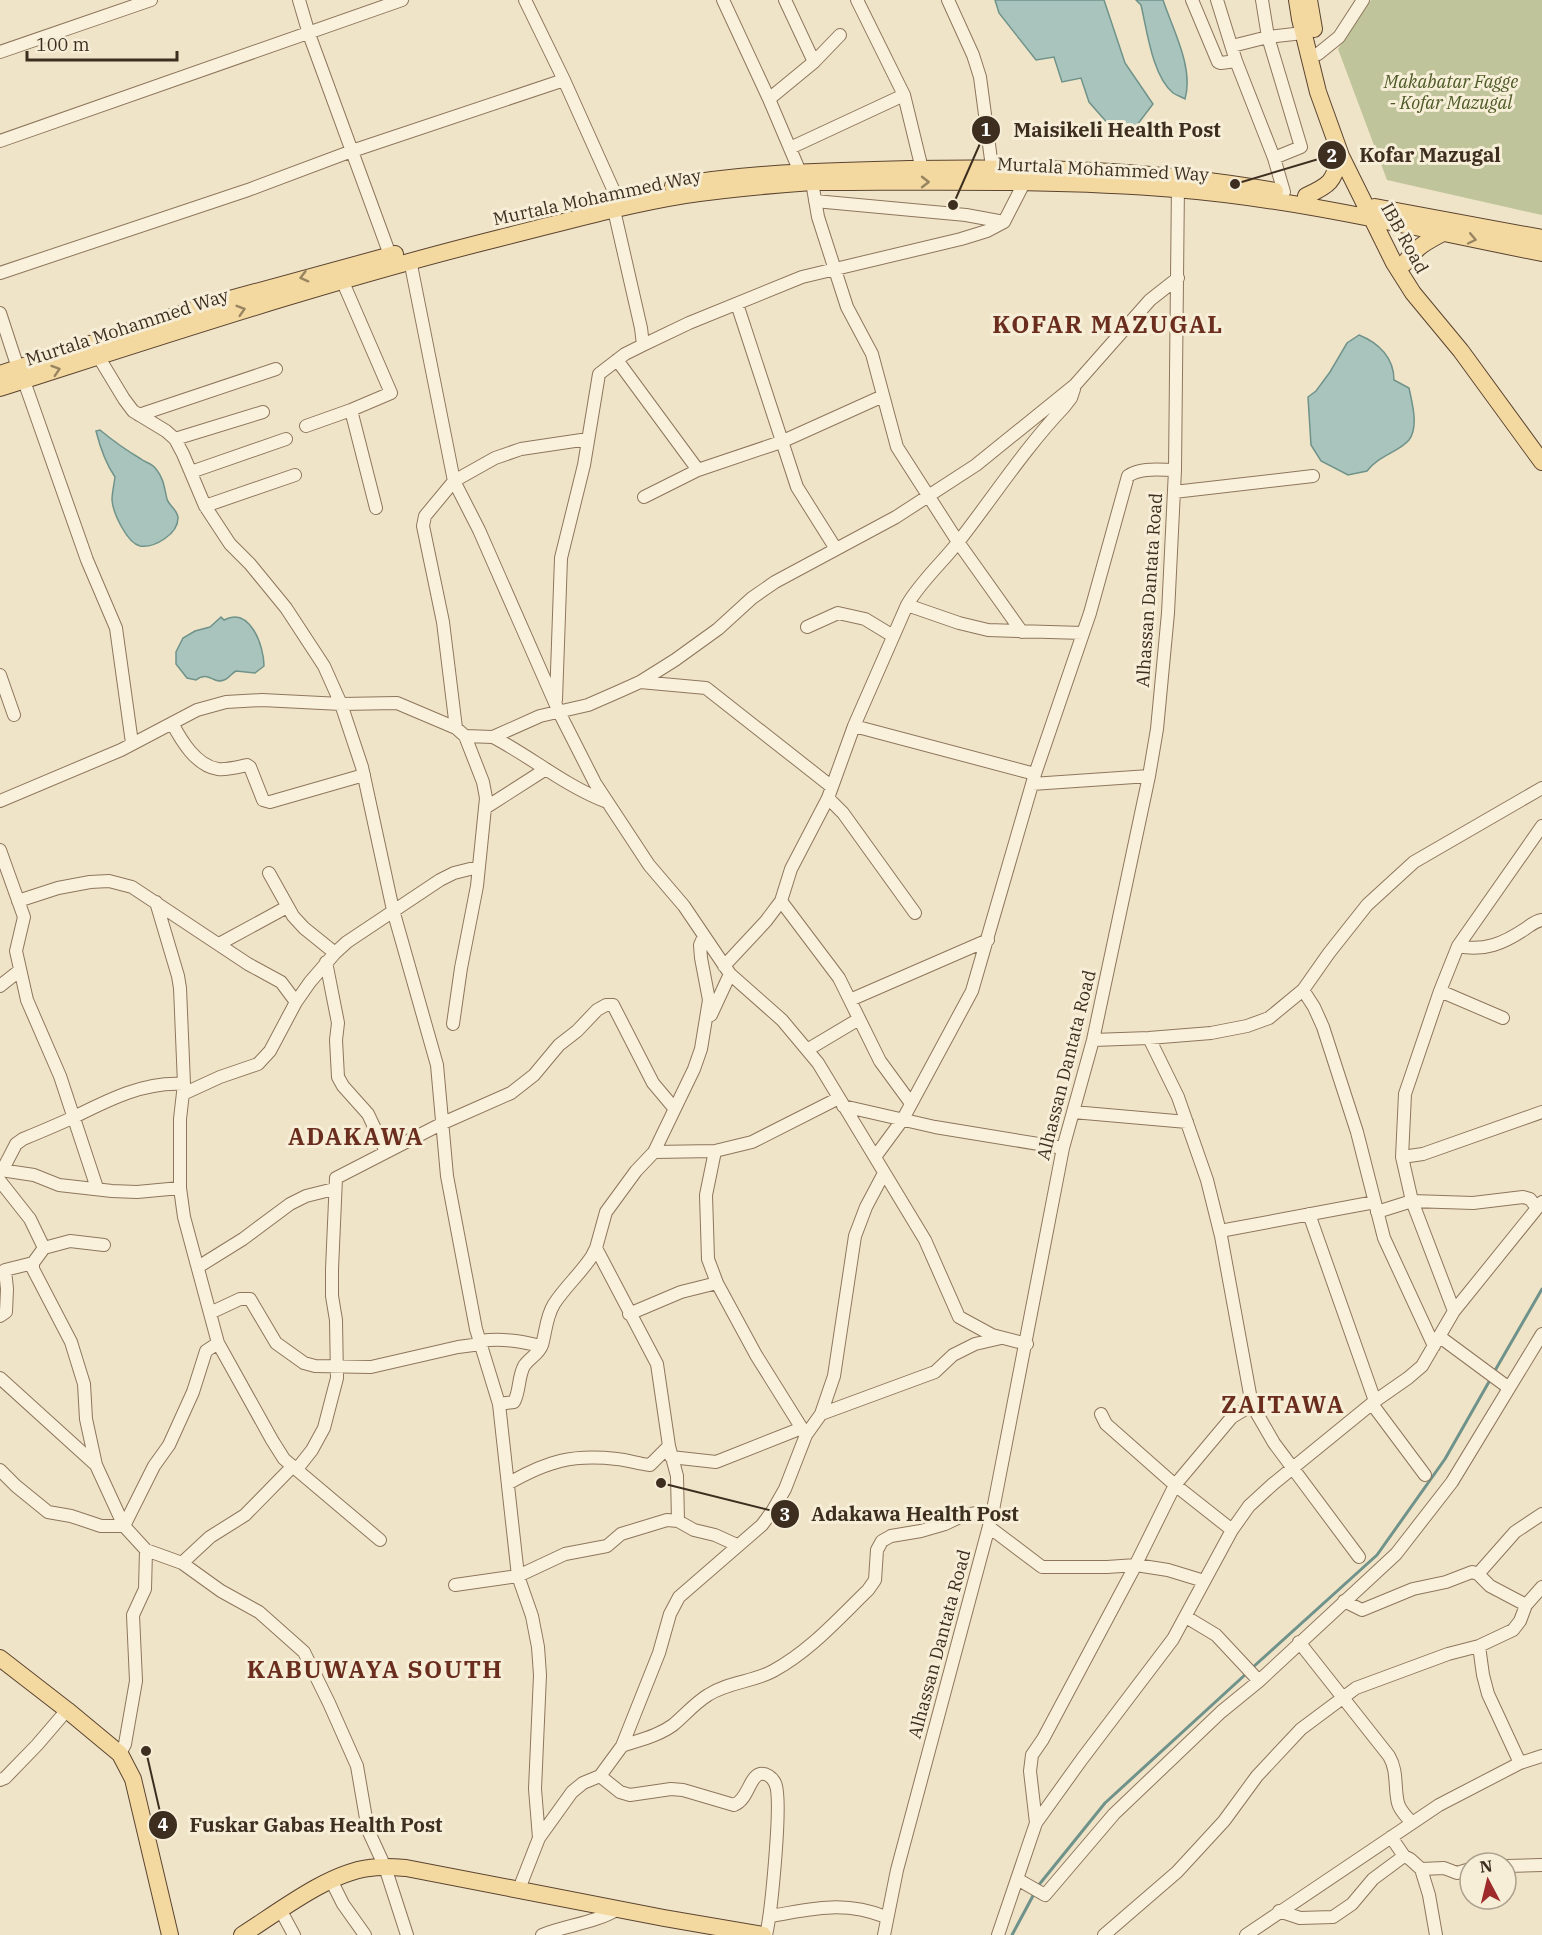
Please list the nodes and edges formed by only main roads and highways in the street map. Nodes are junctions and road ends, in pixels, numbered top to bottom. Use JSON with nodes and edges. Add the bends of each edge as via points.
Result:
{"nodes":[{"id":1,"x":1297,"y":0,"type":"edge"},
{"id":2,"x":1309,"y":0,"type":"edge"},
{"id":3,"x":1341,"y":156,"type":"junction"},
{"id":4,"x":806,"y":177,"type":"junction"},
{"id":5,"x":1178,"y":183,"type":"junction"},
{"id":6,"x":1306,"y":196,"type":"junction"},
{"id":7,"x":616,"y":204,"type":"junction"},
{"id":8,"x":1374,"y":213,"type":"junction"},
{"id":9,"x":1443,"y":233,"type":"junction"},
{"id":10,"x":1542,"y":238,"type":"edge"},
{"id":11,"x":1542,"y":253,"type":"edge"},
{"id":12,"x":1405,"y":264,"type":"junction"},
{"id":13,"x":0,"y":374,"type":"edge"},
{"id":14,"x":21,"y":374,"type":"junction"},
{"id":15,"x":0,"y":388,"type":"edge"},
{"id":16,"x":1542,"y":446,"type":"edge"},
{"id":17,"x":1542,"y":462,"type":"edge"},
{"id":18,"x":0,"y":1658,"type":"edge"},
{"id":19,"x":252,"y":1932,"type":"edge"},
{"id":20,"x":170,"y":1935,"type":"edge"},
{"id":21,"x":762,"y":1935,"type":"edge"}],
"edges":[{"from":1,"to":3,"type":"main road","name":"IBB Road","via":[[1318,92]]},
{"from":2,"to":8,"type":"main road","name":"IBB Road","via":[[1318,54]]},
{"from":3,"to":6,"type":"main road","via":[[1329,184]]},
{"from":3,"to":8,"type":"main road","name":"IBB Road"},
{"from":4,"to":5,"type":"main road","name":"Murtala Mohammed Way","one_way":true},
{"from":4,"to":5,"type":"main road","name":"Murtala Mohammed Way","via":[[992,167]]},
{"from":4,"to":7,"type":"main road","name":"Murtala Mohammed Way","via":[[700,182]]},
{"from":5,"to":6,"type":"main road","name":"Murtala Mohammed Way"},
{"from":5,"to":8,"type":"main road","name":"Murtala Mohammed Way","via":[[1277,202]]},
{"from":6,"to":8,"type":"main road","name":"Murtala Mohammed Way"},
{"from":14,"to":7,"type":"main road","name":"Murtala Mohammed Way","one_way":true,"via":[[98,356],[287,296]]},
{"from":7,"to":14,"type":"main road","name":"Murtala Mohammed Way","one_way":true,"via":[[390,255],[208,305]]},
{"from":8,"to":9,"type":"main road","name":"Murtala Mohammed Way"},
{"from":8,"to":10,"type":"main road","name":"Murtala Mohammed Way"},
{"from":8,"to":12,"type":"main road","name":"IBB Road"},
{"from":8,"to":17,"type":"main road","name":"IBB Road","via":[[1403,279]]},
{"from":9,"to":11,"type":"main road","name":"Murtala Mohammed Way","one_way":true},
{"from":9,"to":12,"type":"main road","via":[[1424,242]]},
{"from":12,"to":16,"type":"main road","name":"IBB Road"},
{"from":13,"to":14,"type":"main road","name":"Murtala Mohammed Way"},
{"from":14,"to":15,"type":"main road","name":"Murtala Mohammed Way"},
{"from":18,"to":20,"type":"main road","via":[[120,1754],[133,1779]]},
{"from":19,"to":21,"type":"main road","via":[[331,1880],[385,1867]]}]}
